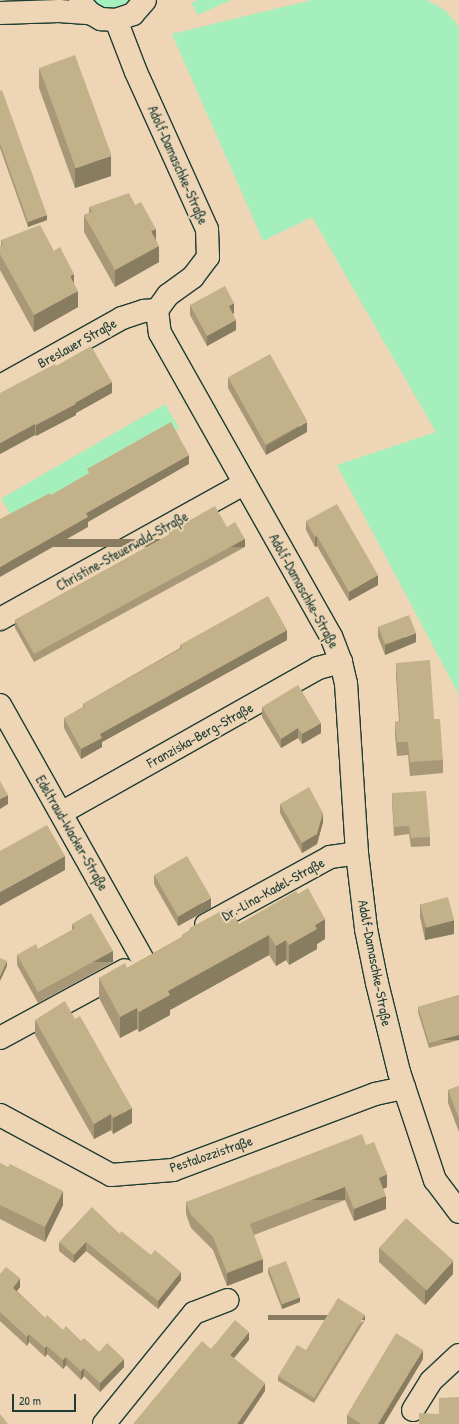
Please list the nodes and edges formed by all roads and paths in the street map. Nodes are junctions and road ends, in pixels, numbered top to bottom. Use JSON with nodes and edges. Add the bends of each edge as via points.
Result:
{"nodes":[{"id":1,"x":11,"y":0,"type":"edge"},
{"id":2,"x":145,"y":0,"type":"edge"},
{"id":3,"x":0,"y":6,"type":"edge"},
{"id":4,"x":85,"y":7,"type":"edge"},
{"id":5,"x":0,"y":13,"type":"edge"},
{"id":6,"x":116,"y":20,"type":"junction"},
{"id":7,"x":157,"y":310,"type":"junction"},
{"id":8,"x":0,"y":386,"type":"edge"},
{"id":9,"x":244,"y":484,"type":"junction"},
{"id":10,"x":0,"y":618,"type":"edge"},
{"id":11,"x":341,"y":662,"type":"junction"},
{"id":12,"x":0,"y":705,"type":"edge"},
{"id":13,"x":61,"y":813,"type":"junction"},
{"id":14,"x":357,"y":853,"type":"junction"},
{"id":15,"x":191,"y":934,"type":"edge"},
{"id":16,"x":163,"y":949,"type":"edge"},
{"id":17,"x":143,"y":960,"type":"junction"},
{"id":18,"x":0,"y":1038,"type":"edge"},
{"id":19,"x":404,"y":1088,"type":"junction"},
{"id":20,"x":0,"y":1115,"type":"edge"},
{"id":21,"x":459,"y":1212,"type":"edge"},
{"id":22,"x":228,"y":1300,"type":"dead end"},
{"id":23,"x":459,"y":1354,"type":"edge"},
{"id":24,"x":413,"y":1410,"type":"dead end"},
{"id":25,"x":104,"y":1424,"type":"edge"}],
"edges":[{"from":1,"to":3,"type":"street"},
{"from":2,"to":6,"type":"street","via":[[133,14]]},
{"from":4,"to":5,"type":"street","via":[[59,11]]},
{"from":4,"to":6,"type":"street","via":[[101,19]]},
{"from":6,"to":7,"type":"street","name":"Adolf-Damaschke-Straße","via":[[136,72],[207,229],[208,257],[193,277],[168,295]]},
{"from":7,"to":8,"type":"street","name":"Breslauer Straße","via":[[122,318]]},
{"from":7,"to":9,"type":"street","name":"Adolf-Damaschke-Straße","via":[[160,333]]},
{"from":9,"to":10,"type":"street","name":"Christine-Steuerwald-Straße"},
{"from":9,"to":11,"type":"street","name":"Adolf-Damaschke-Straße","via":[[331,636]]},
{"from":11,"to":13,"type":"street","name":"Franziska-Berg-Straße","via":[[318,668]]},
{"from":11,"to":14,"type":"street","name":"Adolf-Damaschke-Straße","via":[[346,683]]},
{"from":12,"to":13,"type":"street","name":"Edeltraud-Wacker-Straße"},
{"from":13,"to":17,"type":"street","name":"Edeltraud-Wacker-Straße"},
{"from":14,"to":15,"type":"street","name":"Dr.-Lina-Kadel-Straße","via":[[330,857]]},
{"from":14,"to":19,"type":"street","name":"Adolf-Damaschke-Straße","via":[[366,930]]},
{"from":16,"to":17,"type":"street"},
{"from":17,"to":18,"type":"street"},
{"from":19,"to":20,"type":"street","name":"Pestalozzistraße","via":[[375,1094],[173,1170],[111,1174]]},
{"from":19,"to":21,"type":"street","name":"Adolf-Damaschke-Straße","via":[[435,1180]]},
{"from":22,"to":25,"type":"street","via":[[194,1313]]},
{"from":23,"to":24,"type":"street","via":[[431,1381]]}]}
